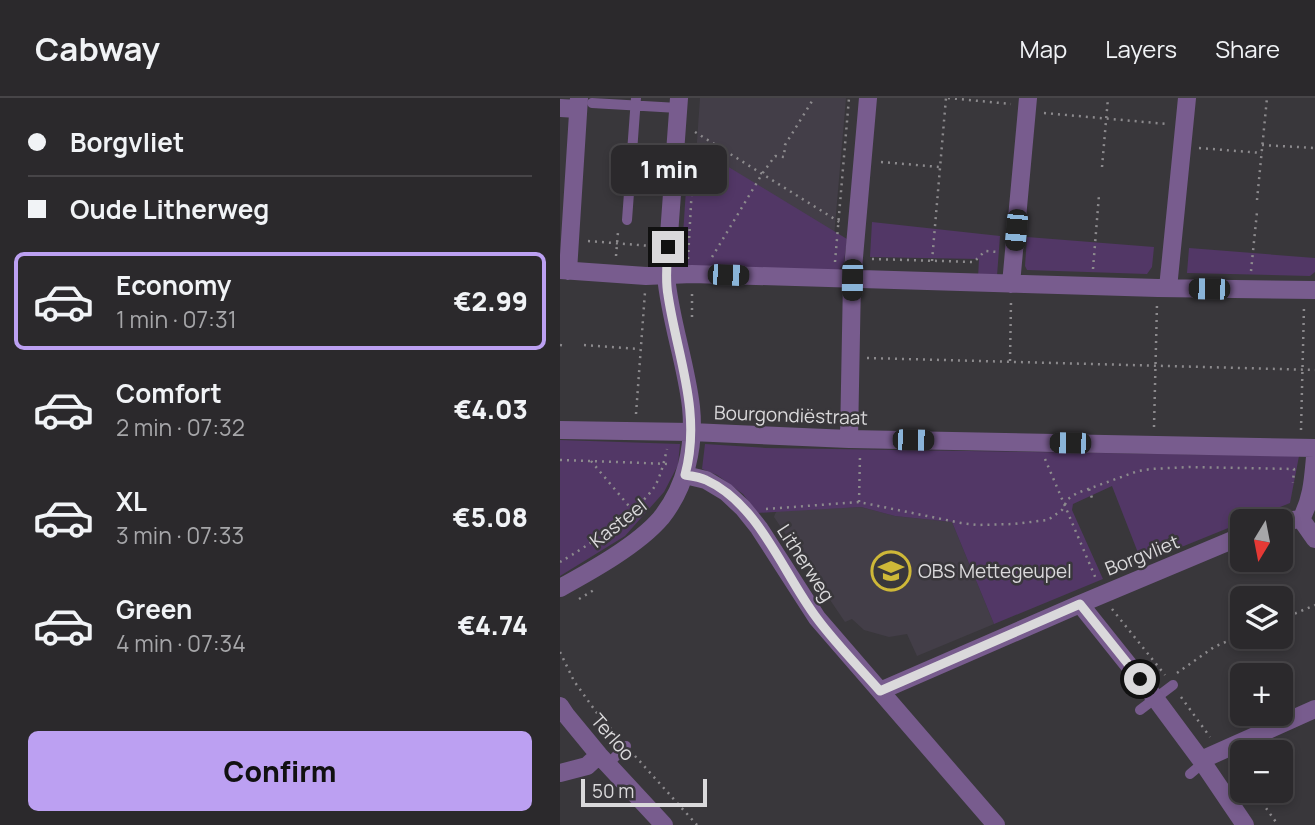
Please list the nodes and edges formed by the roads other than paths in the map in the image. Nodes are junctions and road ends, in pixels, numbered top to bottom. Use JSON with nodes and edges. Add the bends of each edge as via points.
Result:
{"nodes":[{"id":1,"x":868,"y":98,"type":"edge"},
{"id":2,"x":1187,"y":98,"type":"edge"},
{"id":3,"x":636,"y":102,"type":"edge"},
{"id":4,"x":679,"y":103,"type":"edge"},
{"id":5,"x":577,"y":105,"type":"edge"},
{"id":6,"x":1027,"y":105,"type":"edge"},
{"id":7,"x":627,"y":220,"type":"road end"},
{"id":8,"x":564,"y":270,"type":"edge"},
{"id":9,"x":666,"y":276,"type":"junction"},
{"id":10,"x":844,"y":280,"type":"junction"},
{"id":11,"x":1011,"y":284,"type":"junction"},
{"id":12,"x":1163,"y":288,"type":"junction"},
{"id":13,"x":1310,"y":290,"type":"edge"},
{"id":14,"x":560,"y":430,"type":"edge"},
{"id":15,"x":691,"y":432,"type":"junction"},
{"id":16,"x":855,"y":439,"type":"junction"},
{"id":17,"x":1310,"y":451,"type":"edge"},
{"id":18,"x":686,"y":470,"type":"junction"},
{"id":19,"x":1301,"y":519,"type":"junction"},
{"id":20,"x":1293,"y":520,"type":"edge"},
{"id":21,"x":1315,"y":539,"type":"edge"},
{"id":22,"x":1230,"y":541,"type":"edge"},
{"id":23,"x":560,"y":587,"type":"edge"},
{"id":24,"x":1080,"y":604,"type":"junction"},
{"id":25,"x":1171,"y":682,"type":"road end"},
{"id":26,"x":880,"y":691,"type":"junction"},
{"id":27,"x":1155,"y":698,"type":"junction"},
{"id":28,"x":560,"y":706,"type":"edge"},
{"id":29,"x":1315,"y":709,"type":"edge"},
{"id":30,"x":1140,"y":710,"type":"dead end"},
{"id":31,"x":626,"y":746,"type":"dead end"},
{"id":32,"x":603,"y":760,"type":"junction"},
{"id":33,"x":1198,"y":765,"type":"junction"},
{"id":34,"x":560,"y":773,"type":"edge"},
{"id":35,"x":664,"y":825,"type":"edge"},
{"id":36,"x":996,"y":825,"type":"edge"},
{"id":37,"x":1245,"y":825,"type":"edge"}],
"edges":[{"from":1,"to":10,"type":"street","via":[[853,259]]},
{"from":2,"to":12,"type":"street"},
{"from":3,"to":4,"type":"lane"},
{"from":3,"to":5,"type":"lane"},
{"from":3,"to":7,"type":"lane"},
{"from":4,"to":9,"type":"street","name":"Kasteel"},
{"from":5,"to":8,"type":"street","via":[[570,240]]},
{"from":6,"to":11,"type":"street"},
{"from":8,"to":9,"type":"street"},
{"from":9,"to":10,"type":"street"},
{"from":9,"to":15,"type":"street","name":"Kasteel","via":[[691,408]]},
{"from":10,"to":11,"type":"street"},
{"from":10,"to":16,"type":"street"},
{"from":11,"to":12,"type":"street"},
{"from":12,"to":13,"type":"street"},
{"from":14,"to":15,"type":"street","name":"Bourgondiëstraat"},
{"from":15,"to":16,"type":"street","name":"Bourgondiëstraat"},
{"from":15,"to":18,"type":"street","name":"Kasteel"},
{"from":16,"to":17,"type":"street","name":"Bourgondiëstraat"},
{"from":17,"to":19,"type":"street","via":[[1310,499]]},
{"from":18,"to":23,"type":"street","name":"Kasteel","via":[[673,500],[649,530]]},
{"from":18,"to":26,"type":"street","name":"Litherweg","via":[[726,492],[747,514],[817,618]]},
{"from":19,"to":20,"type":"street"},
{"from":19,"to":21,"type":"street"},
{"from":22,"to":24,"type":"street","name":"Borgvliet"},
{"from":24,"to":26,"type":"street"},
{"from":24,"to":27,"type":"street"},
{"from":25,"to":27,"type":"lane"},
{"from":26,"to":36,"type":"street","name":"Litherweg"},
{"from":27,"to":30,"type":"lane"},
{"from":27,"to":33,"type":"street"},
{"from":28,"to":32,"type":"street","name":"Terloo"},
{"from":29,"to":33,"type":"street"},
{"from":31,"to":32,"type":"lane"},
{"from":32,"to":34,"type":"street"},
{"from":32,"to":35,"type":"street","name":"Terloo"},
{"from":33,"to":37,"type":"street"}]}
